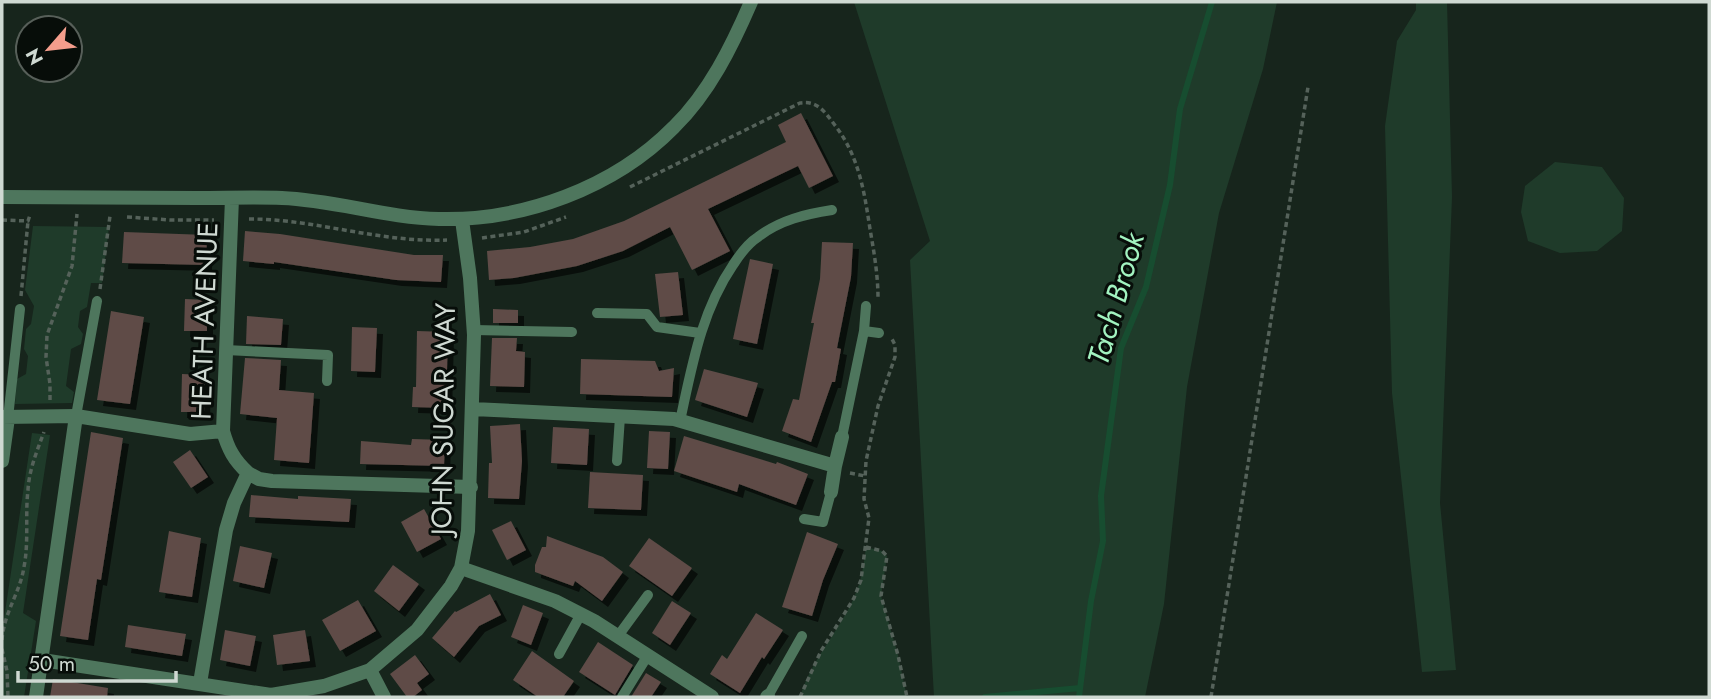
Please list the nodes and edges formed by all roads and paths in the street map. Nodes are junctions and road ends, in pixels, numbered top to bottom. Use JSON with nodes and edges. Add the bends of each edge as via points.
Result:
{"nodes":[{"id":1,"x":751,"y":2,"type":"edge"},
{"id":2,"x":1308,"y":87,"type":"dead end"},
{"id":3,"x":2,"y":197,"type":"edge"},
{"id":4,"x":232,"y":198,"type":"junction"},
{"id":5,"x":832,"y":210,"type":"dead end"},
{"id":6,"x":40,"y":215,"type":"dead end"},
{"id":7,"x":65,"y":215,"type":"dead end"},
{"id":8,"x":88,"y":216,"type":"dead end"},
{"id":9,"x":99,"y":216,"type":"dead end"},
{"id":10,"x":462,"y":219,"type":"junction"},
{"id":11,"x":2,"y":220,"type":"edge"},
{"id":12,"x":27,"y":221,"type":"junction"},
{"id":13,"x":97,"y":301,"type":"joint"},
{"id":14,"x":866,"y":306,"type":"dead end"},
{"id":15,"x":20,"y":309,"type":"joint"},
{"id":16,"x":597,"y":313,"type":"dead end"},
{"id":17,"x":474,"y":330,"type":"junction"},
{"id":18,"x":864,"y":331,"type":"junction"},
{"id":19,"x":572,"y":332,"type":"dead end"},
{"id":20,"x":700,"y":333,"type":"junction"},
{"id":21,"x":879,"y":333,"type":"joint"},
{"id":22,"x":226,"y":349,"type":"junction"},
{"id":23,"x":327,"y":381,"type":"dead end"},
{"id":24,"x":473,"y":409,"type":"junction"},
{"id":25,"x":76,"y":416,"type":"junction"},
{"id":26,"x":620,"y":417,"type":"junction"},
{"id":27,"x":5,"y":418,"type":"edge"},
{"id":28,"x":680,"y":421,"type":"junction"},
{"id":29,"x":223,"y":431,"type":"junction"},
{"id":30,"x":842,"y":437,"type":"joint"},
{"id":31,"x":2,"y":461,"type":"edge"},
{"id":32,"x":617,"y":461,"type":"dead end"},
{"id":33,"x":835,"y":466,"type":"junction"},
{"id":34,"x":248,"y":473,"type":"junction"},
{"id":35,"x":471,"y":487,"type":"junction"},
{"id":36,"x":831,"y":492,"type":"joint"},
{"id":37,"x":804,"y":519,"type":"dead end"},
{"id":38,"x":866,"y":547,"type":"junction"},
{"id":39,"x":461,"y":568,"type":"junction"},
{"id":40,"x":648,"y":595,"type":"dead end"},
{"id":41,"x":581,"y":614,"type":"junction"},
{"id":42,"x":618,"y":636,"type":"junction"},
{"id":43,"x":802,"y":636,"type":"dead end"},
{"id":44,"x":2,"y":649,"type":"edge"},
{"id":45,"x":559,"y":654,"type":"dead end"},
{"id":46,"x":648,"y":655,"type":"junction"},
{"id":47,"x":42,"y":660,"type":"junction"},
{"id":48,"x":370,"y":670,"type":"junction"},
{"id":49,"x":200,"y":683,"type":"junction"},
{"id":50,"x":247,"y":695,"type":"edge"},
{"id":51,"x":8,"y":697,"type":"edge"},
{"id":52,"x":36,"y":697,"type":"edge"},
{"id":53,"x":384,"y":697,"type":"edge"},
{"id":54,"x":622,"y":697,"type":"edge"},
{"id":55,"x":712,"y":697,"type":"edge"},
{"id":56,"x":768,"y":697,"type":"edge"},
{"id":57,"x":800,"y":697,"type":"edge"},
{"id":58,"x":906,"y":697,"type":"edge"},
{"id":59,"x":1211,"y":697,"type":"edge"}],
"edges":[{"from":1,"to":10,"type":"street","via":[[710,81],[674,127],[632,162],[587,188],[510,215]]},
{"from":2,"to":59,"type":"path"},
{"from":3,"to":4,"type":"street"},
{"from":4,"to":10,"type":"street","via":[[317,201],[396,215]]},
{"from":4,"to":22,"type":"street","name":"HEATH AVENUE"},
{"from":5,"to":20,"type":"lane","via":[[794,218],[751,241],[719,289]]},
{"from":6,"to":12,"type":"path","via":[[28,215]]},
{"from":7,"to":8,"type":"path"},
{"from":9,"to":13,"type":"path","via":[[110,216]]},
{"from":10,"to":17,"type":"street","name":"JOHN SUGAR WAY"},
{"from":11,"to":12,"type":"path"},
{"from":12,"to":15,"type":"path"},
{"from":13,"to":25,"type":"lane"},
{"from":14,"to":18,"type":"lane"},
{"from":15,"to":27,"type":"lane"},
{"from":16,"to":20,"type":"lane","via":[[647,314],[657,327]]},
{"from":17,"to":19,"type":"lane"},
{"from":17,"to":24,"type":"street","name":"JOHN SUGAR WAY"},
{"from":18,"to":21,"type":"lane"},
{"from":18,"to":30,"type":"lane"},
{"from":20,"to":28,"type":"lane"},
{"from":21,"to":38,"type":"path","via":[[894,342],[896,352],[866,461]]},
{"from":22,"to":23,"type":"lane","via":[[328,355]]},
{"from":22,"to":29,"type":"street","name":"HEATH AVENUE"},
{"from":24,"to":26,"type":"street"},
{"from":24,"to":35,"type":"street","name":"JOHN SUGAR WAY"},
{"from":25,"to":27,"type":"street"},
{"from":25,"to":29,"type":"street","via":[[190,433]]},
{"from":25,"to":47,"type":"street"},
{"from":26,"to":28,"type":"street"},
{"from":26,"to":32,"type":"lane"},
{"from":27,"to":31,"type":"street"},
{"from":28,"to":33,"type":"street"},
{"from":29,"to":34,"type":"street","name":"HEATH AVENUE","via":[[234,459]]},
{"from":30,"to":33,"type":"street"},
{"from":33,"to":36,"type":"street"},
{"from":34,"to":35,"type":"street","via":[[272,481]]},
{"from":34,"to":49,"type":"street","via":[[233,502],[226,530]]},
{"from":35,"to":39,"type":"street","name":"JOHN SUGAR WAY"},
{"from":36,"to":37,"type":"lane","via":[[823,522]]},
{"from":38,"to":57,"type":"path","via":[[854,598],[821,651]]},
{"from":38,"to":58,"type":"path","via":[[887,556],[881,596]]},
{"from":39,"to":41,"type":"street"},
{"from":39,"to":48,"type":"street","name":"JOHN SUGAR WAY","via":[[417,630]]},
{"from":40,"to":42,"type":"lane"},
{"from":41,"to":42,"type":"street"},
{"from":41,"to":45,"type":"lane"},
{"from":42,"to":46,"type":"street"},
{"from":43,"to":56,"type":"lane"},
{"from":44,"to":51,"type":"path"},
{"from":46,"to":54,"type":"lane"},
{"from":46,"to":55,"type":"street"},
{"from":47,"to":49,"type":"street","name":"JOHN SUGAR WAY"},
{"from":47,"to":52,"type":"street"},
{"from":48,"to":50,"type":"street","name":"JOHN SUGAR WAY","via":[[298,692]]},
{"from":48,"to":53,"type":"street"},
{"from":49,"to":50,"type":"street","name":"JOHN SUGAR WAY"}]}
